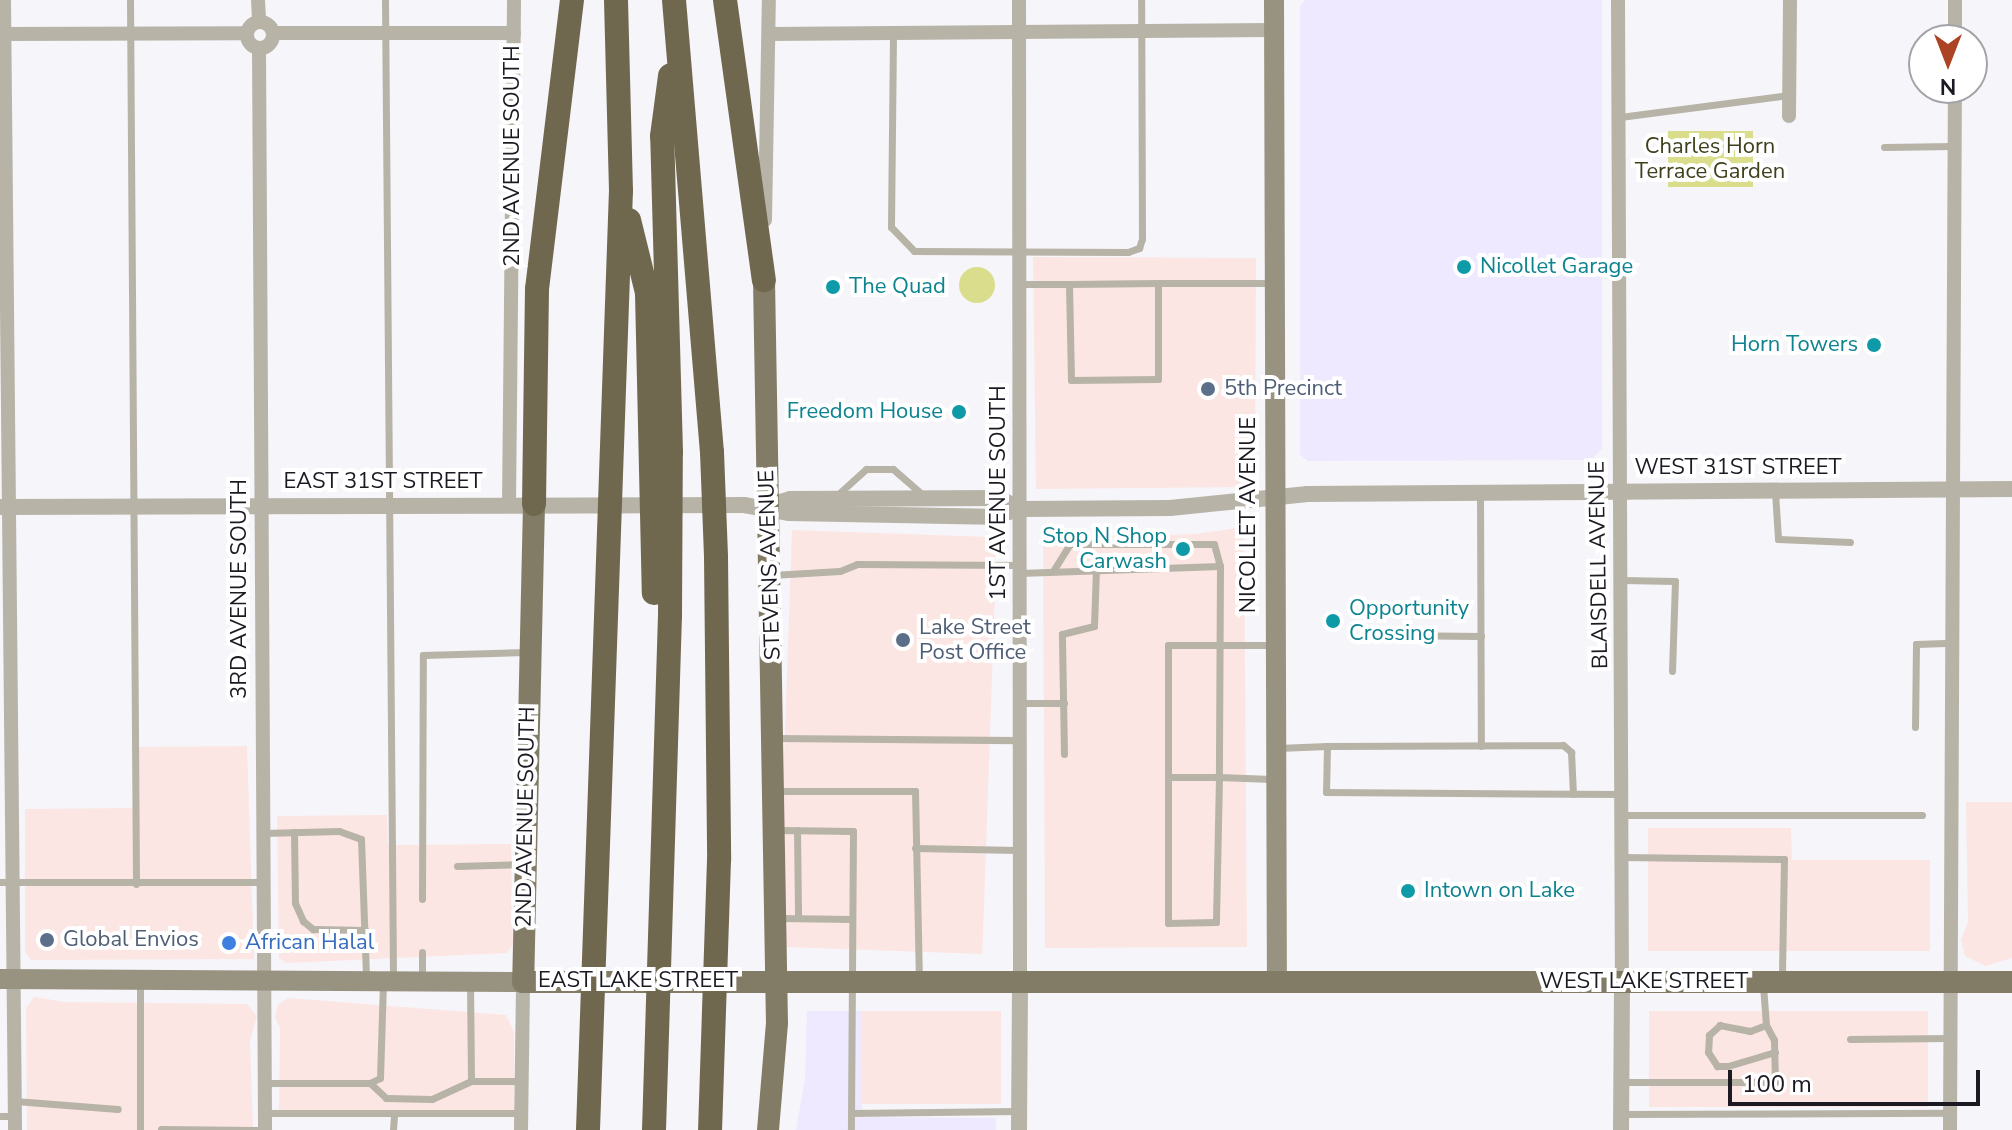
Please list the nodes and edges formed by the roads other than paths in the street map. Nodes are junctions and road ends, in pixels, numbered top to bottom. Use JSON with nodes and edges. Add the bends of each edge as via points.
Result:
{"nodes":[{"id":1,"x":4,"y":0,"type":"edge"},
{"id":2,"x":130,"y":0,"type":"edge"},
{"id":3,"x":258,"y":0,"type":"edge"},
{"id":4,"x":385,"y":0,"type":"edge"},
{"id":5,"x":514,"y":0,"type":"edge"},
{"id":6,"x":572,"y":0,"type":"edge"},
{"id":7,"x":616,"y":0,"type":"edge"},
{"id":8,"x":674,"y":0,"type":"edge"},
{"id":9,"x":725,"y":0,"type":"edge"},
{"id":10,"x":769,"y":0,"type":"edge"},
{"id":11,"x":1019,"y":0,"type":"edge"},
{"id":12,"x":1141,"y":0,"type":"edge"},
{"id":13,"x":1274,"y":0,"type":"edge"},
{"id":14,"x":1618,"y":0,"type":"edge"},
{"id":15,"x":1790,"y":0,"type":"edge"},
{"id":16,"x":1955,"y":0,"type":"edge"},
{"id":17,"x":259,"y":22,"type":"junction"},
{"id":18,"x":1955,"y":24,"type":"edge"},
{"id":19,"x":676,"y":30,"type":"junction"},
{"id":20,"x":1273,"y":30,"type":"junction"},
{"id":21,"x":131,"y":33,"type":"junction"},
{"id":22,"x":247,"y":33,"type":"junction"},
{"id":23,"x":273,"y":33,"type":"junction"},
{"id":24,"x":386,"y":33,"type":"junction"},
{"id":25,"x":514,"y":33,"type":"junction"},
{"id":26,"x":1141,"y":33,"type":"junction"},
{"id":27,"x":2,"y":34,"type":"edge"},
{"id":28,"x":770,"y":34,"type":"junction"},
{"id":29,"x":1020,"y":34,"type":"junction"},
{"id":30,"x":893,"y":35,"type":"junction"},
{"id":31,"x":259,"y":48,"type":"junction"},
{"id":32,"x":1789,"y":95,"type":"junction"},
{"id":33,"x":1955,"y":104,"type":"edge"},
{"id":34,"x":1789,"y":116,"type":"dead end"},
{"id":35,"x":1620,"y":117,"type":"junction"},
{"id":36,"x":1955,"y":146,"type":"junction"},
{"id":37,"x":1884,"y":147,"type":"dead end"},
{"id":38,"x":621,"y":191,"type":"junction"},
{"id":39,"x":1021,"y":251,"type":"junction"},
{"id":40,"x":764,"y":280,"type":"junction"},
{"id":41,"x":1158,"y":283,"type":"junction"},
{"id":42,"x":1273,"y":283,"type":"junction"},
{"id":43,"x":1021,"y":284,"type":"junction"},
{"id":44,"x":1069,"y":284,"type":"junction"},
{"id":45,"x":662,"y":452,"type":"junction"},
{"id":46,"x":1954,"y":489,"type":"junction"},
{"id":47,"x":2012,"y":489,"type":"edge"},
{"id":48,"x":1775,"y":490,"type":"junction"},
{"id":49,"x":1621,"y":491,"type":"junction"},
{"id":50,"x":1480,"y":492,"type":"junction"},
{"id":51,"x":1273,"y":496,"type":"junction"},
{"id":52,"x":834,"y":498,"type":"junction"},
{"id":53,"x":925,"y":498,"type":"junction"},
{"id":54,"x":391,"y":504,"type":"junction"},
{"id":55,"x":509,"y":504,"type":"junction"},
{"id":56,"x":534,"y":504,"type":"junction"},
{"id":57,"x":262,"y":505,"type":"junction"},
{"id":58,"x":136,"y":506,"type":"junction"},
{"id":59,"x":766,"y":506,"type":"junction"},
{"id":60,"x":4,"y":507,"type":"edge"},
{"id":61,"x":1020,"y":509,"type":"junction"},
{"id":62,"x":1850,"y":542,"type":"dead end"},
{"id":63,"x":1220,"y":566,"type":"junction"},
{"id":64,"x":1096,"y":568,"type":"junction"},
{"id":65,"x":1020,"y":569,"type":"junction"},
{"id":66,"x":1053,"y":571,"type":"junction"},
{"id":67,"x":772,"y":575,"type":"junction"},
{"id":68,"x":1622,"y":580,"type":"junction"},
{"id":69,"x":1385,"y":635,"type":"dead end"},
{"id":70,"x":1481,"y":636,"type":"junction"},
{"id":71,"x":1953,"y":643,"type":"junction"},
{"id":72,"x":1274,"y":645,"type":"junction"},
{"id":73,"x":1221,"y":646,"type":"junction"},
{"id":74,"x":529,"y":652,"type":"junction"},
{"id":75,"x":1672,"y":671,"type":"dead end"},
{"id":76,"x":1021,"y":703,"type":"junction"},
{"id":77,"x":1064,"y":703,"type":"junction"},
{"id":78,"x":1915,"y":727,"type":"dead end"},
{"id":79,"x":774,"y":738,"type":"junction"},
{"id":80,"x":1019,"y":740,"type":"junction"},
{"id":81,"x":1327,"y":746,"type":"junction"},
{"id":82,"x":1481,"y":746,"type":"junction"},
{"id":83,"x":1274,"y":748,"type":"junction"},
{"id":84,"x":1064,"y":754,"type":"dead end"},
{"id":85,"x":1168,"y":777,"type":"junction"},
{"id":86,"x":1219,"y":777,"type":"junction"},
{"id":87,"x":1275,"y":779,"type":"junction"},
{"id":88,"x":773,"y":791,"type":"junction"},
{"id":89,"x":1573,"y":794,"type":"junction"},
{"id":90,"x":1622,"y":794,"type":"junction"},
{"id":91,"x":1622,"y":815,"type":"junction"},
{"id":92,"x":1922,"y":815,"type":"dead end"},
{"id":93,"x":774,"y":830,"type":"junction"},
{"id":94,"x":797,"y":830,"type":"junction"},
{"id":95,"x":294,"y":832,"type":"junction"},
{"id":96,"x":263,"y":833,"type":"junction"},
{"id":97,"x":915,"y":848,"type":"junction"},
{"id":98,"x":1021,"y":850,"type":"junction"},
{"id":99,"x":1622,"y":857,"type":"junction"},
{"id":100,"x":525,"y":864,"type":"junction"},
{"id":101,"x":457,"y":866,"type":"dead end"},
{"id":102,"x":7,"y":882,"type":"edge"},
{"id":103,"x":263,"y":882,"type":"junction"},
{"id":104,"x":136,"y":884,"type":"junction"},
{"id":105,"x":422,"y":899,"type":"dead end"},
{"id":106,"x":774,"y":918,"type":"junction"},
{"id":107,"x":798,"y":918,"type":"junction"},
{"id":108,"x":852,"y":919,"type":"junction"},
{"id":109,"x":365,"y":930,"type":"junction"},
{"id":110,"x":422,"y":952,"type":"dead end"},
{"id":111,"x":8,"y":979,"type":"edge"},
{"id":112,"x":265,"y":979,"type":"junction"},
{"id":113,"x":381,"y":979,"type":"junction"},
{"id":114,"x":140,"y":980,"type":"junction"},
{"id":115,"x":422,"y":980,"type":"junction"},
{"id":116,"x":470,"y":980,"type":"junction"},
{"id":117,"x":1622,"y":981,"type":"junction"},
{"id":118,"x":1773,"y":981,"type":"junction"},
{"id":119,"x":1951,"y":981,"type":"junction"},
{"id":120,"x":523,"y":982,"type":"junction"},
{"id":121,"x":775,"y":982,"type":"junction"},
{"id":122,"x":851,"y":982,"type":"junction"},
{"id":123,"x":1020,"y":982,"type":"junction"},
{"id":124,"x":2012,"y":982,"type":"edge"},
{"id":125,"x":919,"y":983,"type":"junction"},
{"id":126,"x":1277,"y":983,"type":"junction"},
{"id":127,"x":1766,"y":1025,"type":"junction"},
{"id":128,"x":1950,"y":1038,"type":"junction"},
{"id":129,"x":1850,"y":1039,"type":"dead end"},
{"id":130,"x":1775,"y":1052,"type":"junction"},
{"id":131,"x":471,"y":1081,"type":"junction"},
{"id":132,"x":523,"y":1081,"type":"junction"},
{"id":133,"x":1621,"y":1081,"type":"junction"},
{"id":134,"x":265,"y":1083,"type":"junction"},
{"id":135,"x":370,"y":1083,"type":"junction"},
{"id":136,"x":118,"y":1109,"type":"dead end"},
{"id":137,"x":1020,"y":1111,"type":"junction"},
{"id":138,"x":265,"y":1113,"type":"junction"},
{"id":139,"x":522,"y":1113,"type":"junction"},
{"id":140,"x":851,"y":1113,"type":"junction"},
{"id":141,"x":1950,"y":1113,"type":"junction"},
{"id":142,"x":394,"y":1114,"type":"junction"},
{"id":143,"x":11,"y":1116,"type":"edge"},
{"id":144,"x":589,"y":1121,"type":"edge"},
{"id":145,"x":647,"y":1122,"type":"edge"},
{"id":146,"x":1621,"y":1122,"type":"edge"},
{"id":147,"x":710,"y":1123,"type":"edge"},
{"id":148,"x":161,"y":1129,"type":"edge"},
{"id":149,"x":140,"y":1130,"type":"edge"},
{"id":150,"x":265,"y":1130,"type":"edge"},
{"id":151,"x":393,"y":1130,"type":"edge"},
{"id":152,"x":521,"y":1130,"type":"edge"},
{"id":153,"x":768,"y":1130,"type":"edge"},
{"id":154,"x":851,"y":1130,"type":"edge"},
{"id":155,"x":1019,"y":1130,"type":"edge"},
{"id":156,"x":1950,"y":1130,"type":"edge"}],
"edges":[{"from":1,"to":27,"type":"street"},
{"from":2,"to":21,"type":"lane"},
{"from":3,"to":17,"type":"street"},
{"from":4,"to":24,"type":"lane"},
{"from":5,"to":25,"type":"street","name":"2ND AVENUE SOUTH"},
{"from":6,"to":56,"type":"highway","via":[[537,289]]},
{"from":7,"to":38,"type":"highway"},
{"from":8,"to":19,"type":"highway"},
{"from":9,"to":40,"type":"highway"},
{"from":10,"to":28,"type":"street","name":"STEVENS AVENUE"},
{"from":11,"to":29,"type":"street","name":"1ST AVENUE SOUTH"},
{"from":12,"to":26,"type":"lane"},
{"from":13,"to":20,"type":"main road","name":"NICOLLET AVENUE"},
{"from":14,"to":35,"type":"street","name":"BLAISDELL AVENUE"},
{"from":15,"to":32,"type":"street"},
{"from":16,"to":18,"type":"street"},
{"from":17,"to":22,"type":"street"},
{"from":17,"to":23,"type":"street"},
{"from":19,"to":45,"type":"highway","via":[[662,136]]},
{"from":19,"to":147,"type":"highway","via":[[716,557],[719,860]]},
{"from":20,"to":26,"type":"street"},
{"from":20,"to":42,"type":"main road","name":"NICOLLET AVENUE"},
{"from":21,"to":22,"type":"street"},
{"from":21,"to":27,"type":"street"},
{"from":21,"to":58,"type":"lane"},
{"from":22,"to":31,"type":"street"},
{"from":23,"to":24,"type":"street"},
{"from":23,"to":31,"type":"street","via":[[269,44]]},
{"from":24,"to":25,"type":"street"},
{"from":24,"to":54,"type":"lane"},
{"from":25,"to":55,"type":"street","name":"2ND AVENUE SOUTH"},
{"from":26,"to":29,"type":"street"},
{"from":26,"to":39,"type":"lane","via":[[1139,248]]},
{"from":27,"to":60,"type":"street"},
{"from":28,"to":30,"type":"street"},
{"from":28,"to":40,"type":"street","name":"STEVENS AVENUE"},
{"from":29,"to":30,"type":"street"},
{"from":29,"to":39,"type":"street","name":"1ST AVENUE SOUTH"},
{"from":30,"to":39,"type":"lane","via":[[891,227],[914,251]]},
{"from":31,"to":57,"type":"street","name":"3RD AVENUE SOUTH"},
{"from":32,"to":34,"type":"street"},
{"from":32,"to":35,"type":"lane"},
{"from":33,"to":36,"type":"street"},
{"from":35,"to":49,"type":"street","name":"BLAISDELL AVENUE"},
{"from":36,"to":37,"type":"lane"},
{"from":36,"to":46,"type":"street"},
{"from":38,"to":45,"type":"highway","via":[[647,293]]},
{"from":38,"to":144,"type":"highway"},
{"from":39,"to":43,"type":"street","name":"1ST AVENUE SOUTH"},
{"from":40,"to":59,"type":"main road","name":"STEVENS AVENUE"},
{"from":41,"to":42,"type":"lane"},
{"from":41,"to":44,"type":"lane"},
{"from":41,"to":44,"type":"lane","via":[[1158,379],[1071,380]]},
{"from":42,"to":51,"type":"main road","name":"NICOLLET AVENUE"},
{"from":43,"to":44,"type":"lane"},
{"from":43,"to":61,"type":"street","name":"1ST AVENUE SOUTH"},
{"from":45,"to":145,"type":"highway"},
{"from":46,"to":47,"type":"street","name":"WEST 31ST STREET"},
{"from":46,"to":48,"type":"street","name":"WEST 31ST STREET"},
{"from":46,"to":71,"type":"street"},
{"from":48,"to":49,"type":"street","name":"WEST 31ST STREET"},
{"from":48,"to":62,"type":"lane","via":[[1778,539]]},
{"from":49,"to":50,"type":"street","name":"WEST 31ST STREET"},
{"from":49,"to":68,"type":"street","name":"BLAISDELL AVENUE"},
{"from":50,"to":51,"type":"street","name":"WEST 31ST STREET"},
{"from":50,"to":70,"type":"lane"},
{"from":51,"to":61,"type":"street","name":"EAST 31ST STREET","via":[[1170,508]]},
{"from":51,"to":72,"type":"main road","name":"NICOLLET AVENUE"},
{"from":52,"to":53,"type":"street","name":"EAST 31ST STREET"},
{"from":52,"to":53,"type":"lane","via":[[866,469],[893,469]]},
{"from":52,"to":59,"type":"street","name":"EAST 31ST STREET","via":[[790,499]]},
{"from":53,"to":61,"type":"street","name":"EAST 31ST STREET","via":[[999,498]]},
{"from":54,"to":55,"type":"street","name":"EAST 31ST STREET"},
{"from":54,"to":57,"type":"street","name":"EAST 31ST STREET"},
{"from":54,"to":113,"type":"lane"},
{"from":55,"to":56,"type":"street","name":"EAST 31ST STREET"},
{"from":56,"to":59,"type":"street","name":"EAST 31ST STREET"},
{"from":56,"to":74,"type":"main road","name":"2ND AVENUE SOUTH"},
{"from":57,"to":58,"type":"street","name":"EAST 31ST STREET"},
{"from":57,"to":96,"type":"street","name":"3RD AVENUE SOUTH"},
{"from":58,"to":60,"type":"street","name":"EAST 31ST STREET"},
{"from":58,"to":104,"type":"lane"},
{"from":59,"to":61,"type":"street","name":"EAST 31ST STREET","via":[[789,513],[907,517],[989,517]]},
{"from":59,"to":67,"type":"main road","name":"STEVENS AVENUE"},
{"from":60,"to":102,"type":"street"},
{"from":61,"to":65,"type":"street","name":"1ST AVENUE SOUTH"},
{"from":63,"to":64,"type":"lane"},
{"from":63,"to":66,"type":"lane","via":[[1214,544],[1070,544]]},
{"from":63,"to":73,"type":"lane"},
{"from":64,"to":66,"type":"lane"},
{"from":64,"to":77,"type":"lane","via":[[1094,626],[1062,634]]},
{"from":65,"to":66,"type":"lane"},
{"from":65,"to":67,"type":"lane","via":[[857,564],[840,571]]},
{"from":65,"to":76,"type":"street","name":"1ST AVENUE SOUTH"},
{"from":67,"to":79,"type":"main road","name":"STEVENS AVENUE"},
{"from":68,"to":75,"type":"lane","via":[[1675,581]]},
{"from":68,"to":90,"type":"street","name":"BLAISDELL AVENUE"},
{"from":69,"to":70,"type":"lane"},
{"from":70,"to":82,"type":"lane"},
{"from":71,"to":78,"type":"lane","via":[[1916,644]]},
{"from":71,"to":119,"type":"street"},
{"from":72,"to":73,"type":"lane"},
{"from":72,"to":83,"type":"main road","name":"NICOLLET AVENUE"},
{"from":73,"to":85,"type":"lane","via":[[1168,645]]},
{"from":73,"to":86,"type":"lane"},
{"from":74,"to":100,"type":"main road","name":"2ND AVENUE SOUTH"},
{"from":74,"to":105,"type":"lane","via":[[423,655]]},
{"from":76,"to":77,"type":"lane"},
{"from":76,"to":80,"type":"street","name":"1ST AVENUE SOUTH"},
{"from":77,"to":84,"type":"lane"},
{"from":79,"to":80,"type":"lane"},
{"from":79,"to":88,"type":"main road","name":"STEVENS AVENUE"},
{"from":80,"to":98,"type":"street","name":"1ST AVENUE SOUTH"},
{"from":81,"to":82,"type":"lane"},
{"from":81,"to":83,"type":"lane"},
{"from":81,"to":89,"type":"lane","via":[[1326,792]]},
{"from":82,"to":89,"type":"lane","via":[[1563,745],[1571,752]]},
{"from":83,"to":87,"type":"main road","name":"NICOLLET AVENUE"},
{"from":85,"to":86,"type":"lane"},
{"from":85,"to":86,"type":"lane","via":[[1168,923],[1216,922]]},
{"from":86,"to":87,"type":"lane"},
{"from":87,"to":126,"type":"main road","name":"NICOLLET AVENUE"},
{"from":88,"to":93,"type":"main road","name":"STEVENS AVENUE"},
{"from":88,"to":97,"type":"lane","via":[[915,791]]},
{"from":89,"to":90,"type":"lane"},
{"from":90,"to":91,"type":"street","name":"BLAISDELL AVENUE"},
{"from":91,"to":92,"type":"lane"},
{"from":91,"to":99,"type":"street","name":"BLAISDELL AVENUE"},
{"from":93,"to":94,"type":"lane"},
{"from":93,"to":106,"type":"main road","name":"STEVENS AVENUE"},
{"from":94,"to":107,"type":"lane"},
{"from":94,"to":108,"type":"lane","via":[[853,831]]},
{"from":95,"to":96,"type":"lane"},
{"from":95,"to":109,"type":"lane","via":[[295,903],[303,921],[313,929]]},
{"from":95,"to":109,"type":"lane","via":[[339,831],[361,839]]},
{"from":96,"to":103,"type":"street","name":"3RD AVENUE SOUTH"},
{"from":97,"to":98,"type":"lane"},
{"from":97,"to":125,"type":"lane"},
{"from":98,"to":123,"type":"street","name":"1ST AVENUE SOUTH"},
{"from":99,"to":117,"type":"street","name":"BLAISDELL AVENUE"},
{"from":99,"to":118,"type":"lane","via":[[1784,859]]},
{"from":100,"to":101,"type":"lane"},
{"from":100,"to":120,"type":"main road","name":"2ND AVENUE SOUTH"},
{"from":102,"to":104,"type":"lane"},
{"from":102,"to":111,"type":"street"},
{"from":103,"to":104,"type":"lane"},
{"from":103,"to":112,"type":"street","name":"3RD AVENUE SOUTH"},
{"from":106,"to":107,"type":"lane"},
{"from":106,"to":121,"type":"main road","name":"STEVENS AVENUE"},
{"from":107,"to":108,"type":"lane"},
{"from":108,"to":122,"type":"lane"},
{"from":109,"to":113,"type":"lane"},
{"from":110,"to":115,"type":"lane"},
{"from":111,"to":114,"type":"main road","name":"EAST LAKE STREET"},
{"from":111,"to":143,"type":"street"},
{"from":112,"to":113,"type":"main road","name":"EAST LAKE STREET"},
{"from":112,"to":114,"type":"main road","name":"EAST LAKE STREET"},
{"from":112,"to":134,"type":"street","name":"3RD AVENUE SOUTH"},
{"from":113,"to":115,"type":"main road","name":"EAST LAKE STREET"},
{"from":113,"to":135,"type":"lane","via":[[380,1078]]},
{"from":114,"to":149,"type":"lane"},
{"from":115,"to":116,"type":"main road","name":"EAST LAKE STREET"},
{"from":116,"to":120,"type":"main road","name":"EAST LAKE STREET"},
{"from":116,"to":131,"type":"lane"},
{"from":117,"to":118,"type":"main road","name":"WEST LAKE STREET"},
{"from":117,"to":126,"type":"main road","name":"WEST LAKE STREET"},
{"from":117,"to":133,"type":"street","name":"BLAISDELL AVENUE"},
{"from":118,"to":119,"type":"main road","name":"WEST LAKE STREET"},
{"from":118,"to":127,"type":"lane"},
{"from":119,"to":124,"type":"main road","name":"WEST LAKE STREET"},
{"from":119,"to":128,"type":"street"},
{"from":120,"to":121,"type":"main road","name":"EAST LAKE STREET"},
{"from":120,"to":132,"type":"street","name":"2ND AVENUE SOUTH"},
{"from":121,"to":122,"type":"main road","name":"EAST LAKE STREET"},
{"from":121,"to":153,"type":"main road","name":"STEVENS AVENUE"},
{"from":122,"to":125,"type":"main road","name":"EAST LAKE STREET"},
{"from":122,"to":140,"type":"lane"},
{"from":123,"to":125,"type":"main road","name":"EAST LAKE STREET"},
{"from":123,"to":126,"type":"main road","name":"EAST LAKE STREET"},
{"from":123,"to":137,"type":"street","name":"1ST AVENUE SOUTH"},
{"from":127,"to":130,"type":"lane"},
{"from":127,"to":130,"type":"lane","via":[[1750,1031],[1720,1025],[1709,1035],[1708,1052],[1717,1066],[1728,1066]]},
{"from":128,"to":129,"type":"lane"},
{"from":128,"to":141,"type":"street"},
{"from":130,"to":133,"type":"lane","via":[[1775,1082]]},
{"from":131,"to":132,"type":"lane"},
{"from":131,"to":135,"type":"lane","via":[[432,1099],[386,1098]]},
{"from":132,"to":139,"type":"street","name":"2ND AVENUE SOUTH"},
{"from":133,"to":146,"type":"street","name":"BLAISDELL AVENUE"},
{"from":134,"to":135,"type":"lane"},
{"from":134,"to":138,"type":"street","name":"3RD AVENUE SOUTH"},
{"from":136,"to":143,"type":"lane"},
{"from":137,"to":140,"type":"lane"},
{"from":137,"to":155,"type":"street","name":"1ST AVENUE SOUTH"},
{"from":138,"to":142,"type":"lane"},
{"from":138,"to":150,"type":"street","name":"3RD AVENUE SOUTH"},
{"from":139,"to":142,"type":"lane"},
{"from":139,"to":152,"type":"street","name":"2ND AVENUE SOUTH"},
{"from":140,"to":154,"type":"lane"},
{"from":141,"to":146,"type":"lane"},
{"from":141,"to":156,"type":"street"},
{"from":142,"to":151,"type":"lane"},
{"from":148,"to":150,"type":"lane"}]}
